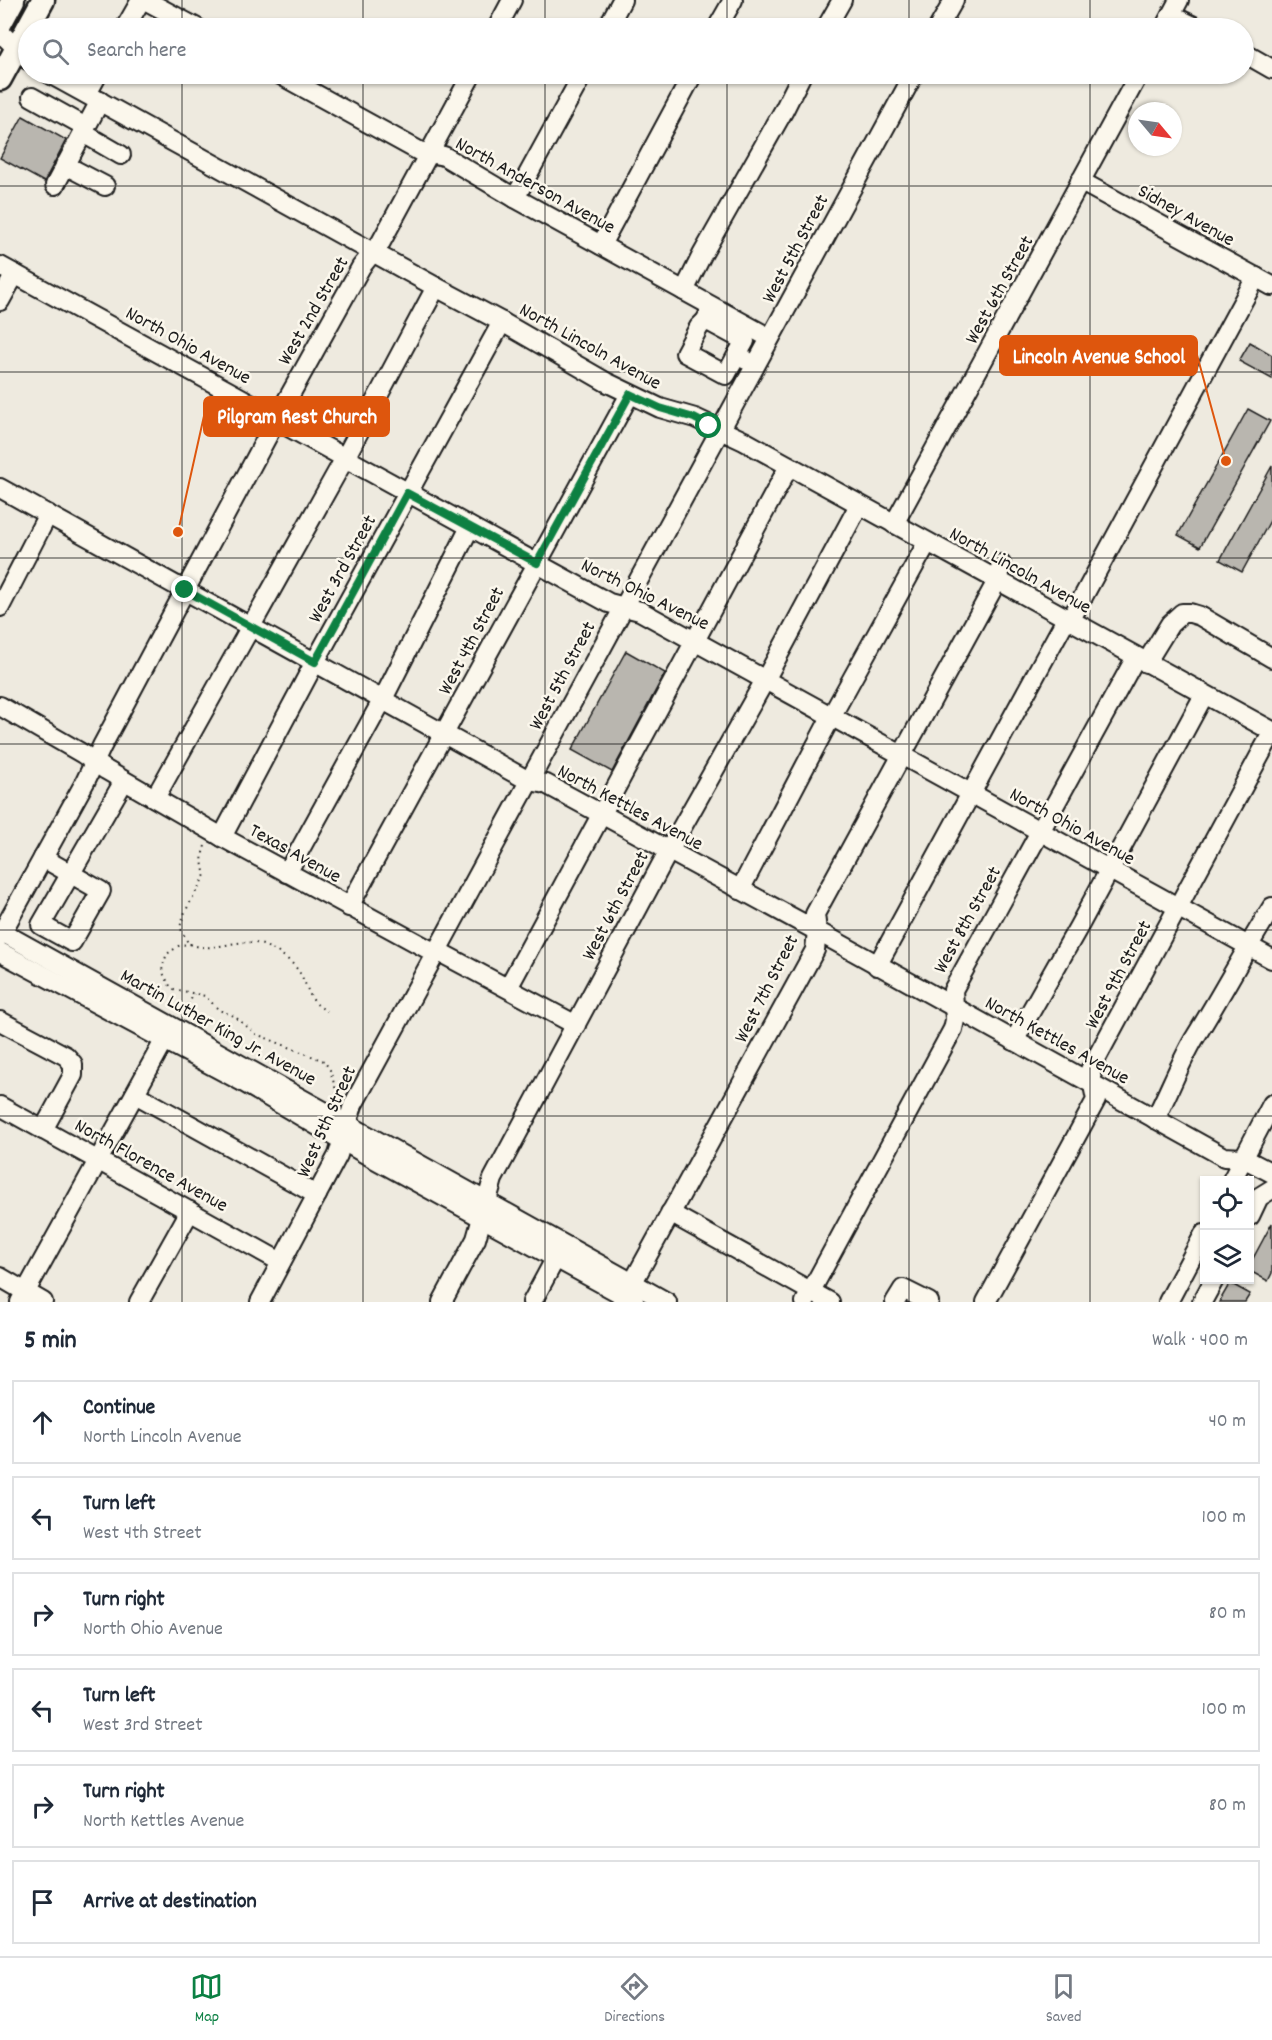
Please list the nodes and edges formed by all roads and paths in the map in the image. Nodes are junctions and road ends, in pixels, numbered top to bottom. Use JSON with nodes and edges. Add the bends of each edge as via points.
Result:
{"nodes":[{"id":1,"x":13,"y":0,"type":"edge"},
{"id":2,"x":43,"y":0,"type":"edge"},
{"id":3,"x":143,"y":0,"type":"edge"},
{"id":4,"x":512,"y":0,"type":"edge"},
{"id":5,"x":622,"y":0,"type":"edge"},
{"id":6,"x":733,"y":0,"type":"edge"},
{"id":7,"x":842,"y":0,"type":"edge"},
{"id":8,"x":954,"y":0,"type":"edge"},
{"id":9,"x":36,"y":18,"type":"edge"},
{"id":10,"x":131,"y":18,"type":"edge"},
{"id":11,"x":178,"y":18,"type":"edge"},
{"id":12,"x":502,"y":18,"type":"edge"},
{"id":13,"x":612,"y":18,"type":"edge"},
{"id":14,"x":723,"y":18,"type":"edge"},
{"id":15,"x":832,"y":18,"type":"edge"},
{"id":16,"x":944,"y":18,"type":"edge"},
{"id":17,"x":0,"y":24,"type":"edge"},
{"id":18,"x":0,"y":32,"type":"edge"},
{"id":19,"x":18,"y":51,"type":"edge"},
{"id":20,"x":18,"y":59,"type":"edge"},
{"id":21,"x":1254,"y":59,"type":"edge"},
{"id":22,"x":1272,"y":69,"type":"edge"},
{"id":23,"x":0,"y":79,"type":"edge"},
{"id":24,"x":68,"y":84,"type":"edge"},
{"id":25,"x":96,"y":84,"type":"edge"},
{"id":26,"x":297,"y":84,"type":"edge"},
{"id":27,"x":466,"y":84,"type":"edge"},
{"id":28,"x":578,"y":84,"type":"edge"},
{"id":29,"x":688,"y":84,"type":"edge"},
{"id":30,"x":797,"y":84,"type":"edge"},
{"id":31,"x":909,"y":84,"type":"edge"},
{"id":32,"x":1133,"y":84,"type":"edge"},
{"id":33,"x":32,"y":97,"type":"dead end"},
{"id":34,"x":93,"y":98,"type":"junction"},
{"id":35,"x":85,"y":130,"type":"junction"},
{"id":36,"x":428,"y":154,"type":"junction"},
{"id":37,"x":121,"y":155,"type":"dead end"},
{"id":38,"x":65,"y":165,"type":"junction"},
{"id":39,"x":1080,"y":181,"type":"junction"},
{"id":40,"x":55,"y":185,"type":"dead end"},
{"id":41,"x":105,"y":186,"type":"dead end"},
{"id":42,"x":515,"y":198,"type":"junction"},
{"id":43,"x":601,"y":245,"type":"junction"},
{"id":44,"x":373,"y":252,"type":"junction"},
{"id":45,"x":7,"y":270,"type":"edge"},
{"id":46,"x":1266,"y":278,"type":"edge"},
{"id":47,"x":436,"y":287,"type":"junction"},
{"id":48,"x":684,"y":291,"type":"junction"},
{"id":49,"x":0,"y":301,"type":"edge"},
{"id":50,"x":709,"y":313,"type":"junction"},
{"id":51,"x":502,"y":322,"type":"junction"},
{"id":52,"x":736,"y":328,"type":"junction"},
{"id":53,"x":770,"y":338,"type":"junction"},
{"id":54,"x":737,"y":355,"type":"junction"},
{"id":55,"x":755,"y":365,"type":"junction"},
{"id":56,"x":726,"y":375,"type":"junction"},
{"id":57,"x":630,"y":394,"type":"junction"},
{"id":58,"x":737,"y":399,"type":"junction"},
{"id":59,"x":276,"y":420,"type":"junction"},
{"id":60,"x":719,"y":431,"type":"junction"},
{"id":61,"x":345,"y":458,"type":"junction"},
{"id":62,"x":789,"y":466,"type":"junction"},
{"id":63,"x":0,"y":488,"type":"edge"},
{"id":64,"x":407,"y":493,"type":"junction"},
{"id":65,"x":859,"y":505,"type":"junction"},
{"id":66,"x":48,"y":514,"type":"junction"},
{"id":67,"x":894,"y":524,"type":"junction"},
{"id":68,"x":470,"y":527,"type":"junction"},
{"id":69,"x":927,"y":543,"type":"junction"},
{"id":70,"x":537,"y":563,"type":"junction"},
{"id":71,"x":999,"y":573,"type":"junction"},
{"id":72,"x":185,"y":590,"type":"junction"},
{"id":73,"x":624,"y":606,"type":"junction"},
{"id":74,"x":0,"y":607,"type":"edge"},
{"id":75,"x":1068,"y":620,"type":"junction"},
{"id":76,"x":251,"y":627,"type":"junction"},
{"id":77,"x":694,"y":641,"type":"junction"},
{"id":78,"x":1272,"y":658,"type":"edge"},
{"id":79,"x":1141,"y":660,"type":"junction"},
{"id":80,"x":315,"y":662,"type":"junction"},
{"id":81,"x":765,"y":680,"type":"junction"},
{"id":82,"x":1204,"y":695,"type":"junction"},
{"id":83,"x":383,"y":699,"type":"junction"},
{"id":84,"x":1,"y":709,"type":"edge"},
{"id":85,"x":831,"y":717,"type":"junction"},
{"id":86,"x":1272,"y":732,"type":"edge"},
{"id":87,"x":445,"y":734,"type":"junction"},
{"id":88,"x":901,"y":756,"type":"junction"},
{"id":89,"x":94,"y":762,"type":"junction"},
{"id":90,"x":124,"y":781,"type":"junction"},
{"id":91,"x":530,"y":781,"type":"junction"},
{"id":92,"x":970,"y":794,"type":"junction"},
{"id":93,"x":155,"y":798,"type":"junction"},
{"id":94,"x":600,"y":814,"type":"junction"},
{"id":95,"x":1039,"y":831,"type":"junction"},
{"id":96,"x":215,"y":838,"type":"junction"},
{"id":97,"x":668,"y":852,"type":"junction"},
{"id":98,"x":43,"y":858,"type":"junction"},
{"id":99,"x":1108,"y":870,"type":"junction"},
{"id":100,"x":287,"y":873,"type":"junction"},
{"id":101,"x":740,"y":890,"type":"junction"},
{"id":102,"x":349,"y":907,"type":"junction"},
{"id":103,"x":1272,"y":907,"type":"edge"},
{"id":104,"x":1178,"y":908,"type":"junction"},
{"id":105,"x":817,"y":931,"type":"junction"},
{"id":106,"x":1,"y":933,"type":"edge"},
{"id":107,"x":190,"y":944,"type":"junction"},
{"id":108,"x":1247,"y":946,"type":"junction"},
{"id":109,"x":436,"y":951,"type":"junction"},
{"id":110,"x":0,"y":952,"type":"edge"},
{"id":111,"x":1272,"y":959,"type":"edge"},
{"id":112,"x":878,"y":966,"type":"junction"},
{"id":113,"x":508,"y":988,"type":"junction"},
{"id":114,"x":194,"y":994,"type":"junction"},
{"id":115,"x":955,"y":1009,"type":"junction"},
{"id":116,"x":327,"y":1011,"type":"dead end"},
{"id":117,"x":0,"y":1021,"type":"edge"},
{"id":118,"x":576,"y":1025,"type":"junction"},
{"id":119,"x":172,"y":1029,"type":"junction"},
{"id":120,"x":1014,"y":1041,"type":"junction"},
{"id":121,"x":1094,"y":1085,"type":"junction"},
{"id":122,"x":135,"y":1094,"type":"junction"},
{"id":123,"x":338,"y":1097,"type":"dead end"},
{"id":124,"x":1272,"y":1104,"type":"edge"},
{"id":125,"x":0,"y":1106,"type":"edge"},
{"id":126,"x":1155,"y":1119,"type":"junction"},
{"id":127,"x":44,"y":1130,"type":"junction"},
{"id":128,"x":344,"y":1132,"type":"junction"},
{"id":129,"x":1243,"y":1158,"type":"junction"},
{"id":130,"x":98,"y":1160,"type":"junction"},
{"id":131,"x":1272,"y":1173,"type":"edge"},
{"id":132,"x":1234,"y":1176,"type":"edge"},
{"id":133,"x":1272,"y":1189,"type":"edge"},
{"id":134,"x":317,"y":1195,"type":"junction"},
{"id":135,"x":487,"y":1201,"type":"junction"},
{"id":136,"x":1254,"y":1208,"type":"edge"},
{"id":137,"x":190,"y":1211,"type":"junction"},
{"id":138,"x":670,"y":1213,"type":"junction"},
{"id":139,"x":482,"y":1219,"type":"junction"},
{"id":140,"x":1200,"y":1242,"type":"edge"},
{"id":141,"x":559,"y":1251,"type":"junction"},
{"id":142,"x":281,"y":1262,"type":"junction"},
{"id":143,"x":0,"y":1277,"type":"edge"},
{"id":144,"x":1212,"y":1284,"type":"edge"},
{"id":145,"x":629,"y":1296,"type":"edge"},
{"id":146,"x":23,"y":1297,"type":"edge"},
{"id":147,"x":808,"y":1297,"type":"edge"},
{"id":148,"x":266,"y":1300,"type":"edge"},
{"id":149,"x":43,"y":1302,"type":"edge"},
{"id":150,"x":139,"y":1302,"type":"edge"},
{"id":151,"x":442,"y":1302,"type":"edge"},
{"id":152,"x":532,"y":1302,"type":"edge"},
{"id":153,"x":667,"y":1302,"type":"edge"},
{"id":154,"x":830,"y":1302,"type":"edge"},
{"id":155,"x":895,"y":1302,"type":"edge"},
{"id":156,"x":929,"y":1302,"type":"edge"},
{"id":157,"x":986,"y":1302,"type":"edge"},
{"id":158,"x":1168,"y":1302,"type":"edge"},
{"id":159,"x":1202,"y":1302,"type":"edge"}],
"edges":[{"from":1,"to":17,"type":"main road"},
{"from":2,"to":9,"type":"main road"},
{"from":3,"to":10,"type":"street"},
{"from":3,"to":11,"type":"street"},
{"from":4,"to":12,"type":"street"},
{"from":5,"to":13,"type":"street"},
{"from":6,"to":14,"type":"street"},
{"from":7,"to":15,"type":"street"},
{"from":8,"to":16,"type":"street"},
{"from":18,"to":19,"type":"street"},
{"from":20,"to":23,"type":"main road"},
{"from":21,"to":22,"type":"street"},
{"from":24,"to":34,"type":"street","name":"North Lincoln Avenue"},
{"from":25,"to":34,"type":"street"},
{"from":26,"to":36,"type":"street","name":"North Anderson Avenue"},
{"from":27,"to":36,"type":"street","name":"West 2nd Street"},
{"from":28,"to":42,"type":"street"},
{"from":29,"to":43,"type":"street"},
{"from":30,"to":48,"type":"street"},
{"from":31,"to":53,"type":"street","name":"West 5th Street"},
{"from":32,"to":39,"type":"street","name":"West 6th Street"},
{"from":33,"to":35,"type":"street"},
{"from":34,"to":35,"type":"street"},
{"from":34,"to":44,"type":"street","name":"North Lincoln Avenue"},
{"from":35,"to":37,"type":"street"},
{"from":35,"to":38,"type":"street"},
{"from":36,"to":42,"type":"street","name":"North Anderson Avenue","via":[[444,156]]},
{"from":36,"to":44,"type":"street","name":"West 2nd Street"},
{"from":38,"to":40,"type":"street"},
{"from":38,"to":41,"type":"street"},
{"from":39,"to":46,"type":"street","name":"Sidney Avenue"},
{"from":39,"to":67,"type":"street","name":"West 6th Street"},
{"from":42,"to":43,"type":"street","name":"North Anderson Avenue"},
{"from":43,"to":48,"type":"street","name":"North Anderson Avenue"},
{"from":44,"to":47,"type":"street","name":"North Lincoln Avenue"},
{"from":44,"to":59,"type":"street","name":"West 2nd Street"},
{"from":45,"to":49,"type":"street"},
{"from":45,"to":59,"type":"street","name":"North Ohio Avenue"},
{"from":46,"to":75,"type":"street"},
{"from":47,"to":51,"type":"street","name":"North Lincoln Avenue"},
{"from":47,"to":61,"type":"street"},
{"from":48,"to":50,"type":"street","name":"North Anderson Avenue"},
{"from":50,"to":52,"type":"street","name":"North Anderson Avenue"},
{"from":50,"to":56,"type":"street","via":[[685,352]]},
{"from":51,"to":57,"type":"street","name":"North Lincoln Avenue"},
{"from":51,"to":64,"type":"street","name":"West 3rd Street"},
{"from":52,"to":53,"type":"street","name":"North Anderson Avenue"},
{"from":52,"to":54,"type":"street","via":[[745,341]]},
{"from":53,"to":55,"type":"street","name":"West 5th Street"},
{"from":54,"to":55,"type":"street"},
{"from":54,"to":56,"type":"street"},
{"from":55,"to":58,"type":"street","name":"West 5th Street"},
{"from":56,"to":58,"type":"street"},
{"from":57,"to":60,"type":"street","name":"North Lincoln Avenue"},
{"from":57,"to":70,"type":"street","name":"West 4th Street"},
{"from":58,"to":60,"type":"street","name":"West 5th Street"},
{"from":59,"to":61,"type":"street","name":"North Ohio Avenue"},
{"from":59,"to":72,"type":"street","name":"West 2nd Street"},
{"from":60,"to":62,"type":"street","name":"North Lincoln Avenue"},
{"from":60,"to":73,"type":"street","name":"West 5th Street"},
{"from":61,"to":64,"type":"street","name":"North Ohio Avenue"},
{"from":61,"to":76,"type":"street"},
{"from":62,"to":65,"type":"street","name":"North Lincoln Avenue"},
{"from":62,"to":77,"type":"street"},
{"from":63,"to":66,"type":"street","name":"North Kettles Avenue"},
{"from":64,"to":68,"type":"street","name":"North Ohio Avenue"},
{"from":64,"to":80,"type":"street","name":"West 3rd Street"},
{"from":65,"to":67,"type":"street","name":"North Lincoln Avenue"},
{"from":65,"to":81,"type":"street","name":"West 6th Street"},
{"from":66,"to":72,"type":"street","name":"North Kettles Avenue"},
{"from":66,"to":74,"type":"street"},
{"from":67,"to":69,"type":"street","name":"North Lincoln Avenue"},
{"from":68,"to":70,"type":"street","name":"North Ohio Avenue"},
{"from":68,"to":83,"type":"street"},
{"from":69,"to":71,"type":"street","name":"North Lincoln Avenue"},
{"from":69,"to":85,"type":"street"},
{"from":70,"to":73,"type":"street","name":"North Ohio Avenue","via":[[609,603]]},
{"from":70,"to":87,"type":"street","name":"West 4th Street"},
{"from":71,"to":75,"type":"street","name":"North Lincoln Avenue"},
{"from":71,"to":88,"type":"street","name":"West 7th Street"},
{"from":72,"to":76,"type":"street","name":"North Kettles Avenue"},
{"from":72,"to":89,"type":"street","name":"West 2nd Street"},
{"from":73,"to":77,"type":"street","name":"North Ohio Avenue"},
{"from":73,"to":91,"type":"street","name":"West 5th Street"},
{"from":75,"to":79,"type":"street","name":"North Lincoln Avenue"},
{"from":75,"to":92,"type":"street"},
{"from":76,"to":80,"type":"street","name":"North Kettles Avenue"},
{"from":76,"to":93,"type":"street"},
{"from":77,"to":81,"type":"street","name":"North Ohio Avenue"},
{"from":77,"to":94,"type":"street"},
{"from":78,"to":79,"type":"street","name":"West 8th Street","via":[[1200,616],[1182,612]]},
{"from":79,"to":82,"type":"street","name":"North Lincoln Avenue"},
{"from":79,"to":95,"type":"street","name":"West 8th Street"},
{"from":80,"to":83,"type":"street","name":"North Kettles Avenue"},
{"from":80,"to":96,"type":"street","name":"West 3rd Street"},
{"from":81,"to":85,"type":"street","name":"North Ohio Avenue"},
{"from":81,"to":97,"type":"street","name":"West 6th Street"},
{"from":82,"to":86,"type":"street","name":"North Lincoln Avenue"},
{"from":82,"to":99,"type":"street"},
{"from":83,"to":87,"type":"street","name":"North Kettles Avenue"},
{"from":83,"to":100,"type":"street"},
{"from":84,"to":89,"type":"street","name":"Texas Avenue"},
{"from":85,"to":88,"type":"street","name":"North Ohio Avenue"},
{"from":85,"to":101,"type":"street"},
{"from":86,"to":104,"type":"street","name":"West 9th Street"},
{"from":87,"to":91,"type":"street","name":"North Kettles Avenue"},
{"from":87,"to":102,"type":"street","name":"West 4th Street"},
{"from":88,"to":92,"type":"street","name":"North Ohio Avenue"},
{"from":88,"to":105,"type":"street","name":"West 7th Street","via":[[814,914]]},
{"from":89,"to":90,"type":"street","name":"Texas Avenue"},
{"from":89,"to":98,"type":"street","name":"West 2nd Street"},
{"from":90,"to":93,"type":"street","name":"Texas Avenue"},
{"from":90,"to":98,"type":"street","via":[[70,874]]},
{"from":91,"to":94,"type":"street","name":"North Kettles Avenue","via":[[546,784]]},
{"from":91,"to":109,"type":"street","name":"West 5th Street"},
{"from":92,"to":95,"type":"street","name":"North Ohio Avenue"},
{"from":92,"to":112,"type":"street"},
{"from":93,"to":96,"type":"street","name":"Texas Avenue"},
{"from":94,"to":97,"type":"street","name":"North Kettles Avenue"},
{"from":94,"to":113,"type":"street"},
{"from":95,"to":99,"type":"street","name":"North Ohio Avenue"},
{"from":95,"to":115,"type":"street","name":"West 8th Street","via":[[953,990]]},
{"from":96,"to":100,"type":"street","name":"Texas Avenue"},
{"from":96,"to":107,"type":"path","via":[[203,852],[205,875],[180,927]]},
{"from":97,"to":101,"type":"street","name":"North Kettles Avenue"},
{"from":97,"to":118,"type":"street","name":"West 6th Street"},
{"from":98,"to":106,"type":"street","name":"West 2nd Street"},
{"from":99,"to":104,"type":"street","name":"North Ohio Avenue"},
{"from":99,"to":120,"type":"street"},
{"from":100,"to":102,"type":"street","name":"Texas Avenue"},
{"from":101,"to":105,"type":"street","name":"North Kettles Avenue"},
{"from":102,"to":109,"type":"street","name":"Texas Avenue"},
{"from":103,"to":108,"type":"street"},
{"from":104,"to":108,"type":"street","name":"North Ohio Avenue"},
{"from":104,"to":121,"type":"street","name":"West 9th Street","via":[[1090,1070]]},
{"from":105,"to":112,"type":"street","name":"North Kettles Avenue"},
{"from":105,"to":138,"type":"street","name":"West 7th Street","via":[[815,950]]},
{"from":106,"to":119,"type":"street","name":"Martin Luther King Jr. Avenue"},
{"from":107,"to":114,"type":"path","via":[[180,945],[167,954],[162,967],[170,986]]},
{"from":107,"to":116,"type":"path","via":[[205,949],[252,941],[264,945],[295,966],[310,998]]},
{"from":108,"to":111,"type":"street","name":"North Ohio Avenue"},
{"from":108,"to":126,"type":"street"},
{"from":109,"to":113,"type":"street","name":"Texas Avenue"},
{"from":109,"to":128,"type":"street","name":"West 5th Street","via":[[359,1095]]},
{"from":110,"to":119,"type":"street","name":"Martin Luther King Jr. Avenue"},
{"from":112,"to":115,"type":"street","name":"North Kettles Avenue"},
{"from":113,"to":118,"type":"street","name":"Texas Avenue"},
{"from":114,"to":119,"type":"path"},
{"from":114,"to":123,"type":"path","via":[[205,996],[256,1034],[324,1061]]},
{"from":115,"to":120,"type":"street","name":"North Kettles Avenue"},
{"from":115,"to":147,"type":"street","name":"West 8th Street","via":[[953,1029]]},
{"from":117,"to":127,"type":"street","via":[[66,1056],[73,1064],[73,1075]]},
{"from":118,"to":135,"type":"street","name":"West 6th Street","via":[[493,1179]]},
{"from":119,"to":122,"type":"street"},
{"from":119,"to":128,"type":"street","name":"Martin Luther King Jr. Avenue"},
{"from":120,"to":121,"type":"street","name":"North Kettles Avenue"},
{"from":121,"to":126,"type":"street","name":"North Kettles Avenue"},
{"from":121,"to":157,"type":"street","name":"West 9th Street","via":[[1096,1100]]},
{"from":122,"to":130,"type":"street"},
{"from":122,"to":134,"type":"street"},
{"from":124,"to":129,"type":"street"},
{"from":125,"to":127,"type":"street","name":"North Florence Avenue"},
{"from":126,"to":129,"type":"street","name":"North Kettles Avenue","via":[[1224,1157]]},
{"from":127,"to":130,"type":"street","name":"North Florence Avenue"},
{"from":128,"to":134,"type":"street","name":"West 5th Street","via":[[338,1155]]},
{"from":128,"to":135,"type":"street","name":"Martin Luther King Jr. Avenue"},
{"from":128,"to":139,"type":"street","name":"Martin Luther King Jr. Avenue"},
{"from":129,"to":131,"type":"street","name":"North Kettles Avenue"},
{"from":129,"to":132,"type":"street"},
{"from":130,"to":137,"type":"street","name":"North Florence Avenue"},
{"from":130,"to":146,"type":"street"},
{"from":133,"to":136,"type":"street","via":[[1259,1197]]},
{"from":134,"to":142,"type":"street","name":"West 5th Street"},
{"from":135,"to":139,"type":"street","name":"West 6th Street"},
{"from":135,"to":141,"type":"street","name":"Martin Luther King Jr. Avenue"},
{"from":137,"to":142,"type":"street","name":"North Florence Avenue"},
{"from":137,"to":150,"type":"street"},
{"from":138,"to":145,"type":"street","name":"West 7th Street"},
{"from":138,"to":147,"type":"street"},
{"from":139,"to":141,"type":"street","name":"Martin Luther King Jr. Avenue"},
{"from":139,"to":151,"type":"street","name":"West 6th Street","via":[[476,1239]]},
{"from":140,"to":158,"type":"street"},
{"from":141,"to":145,"type":"street","name":"Martin Luther King Jr. Avenue"},
{"from":141,"to":152,"type":"street"},
{"from":142,"to":148,"type":"street","name":"West 5th Street"},
{"from":143,"to":146,"type":"street"},
{"from":144,"to":159,"type":"street"},
{"from":145,"to":153,"type":"street","name":"Martin Luther King Jr. Avenue"},
{"from":146,"to":149,"type":"street"},
{"from":147,"to":154,"type":"street"},
{"from":155,"to":156,"type":"street","via":[[903,1289]]}]}
